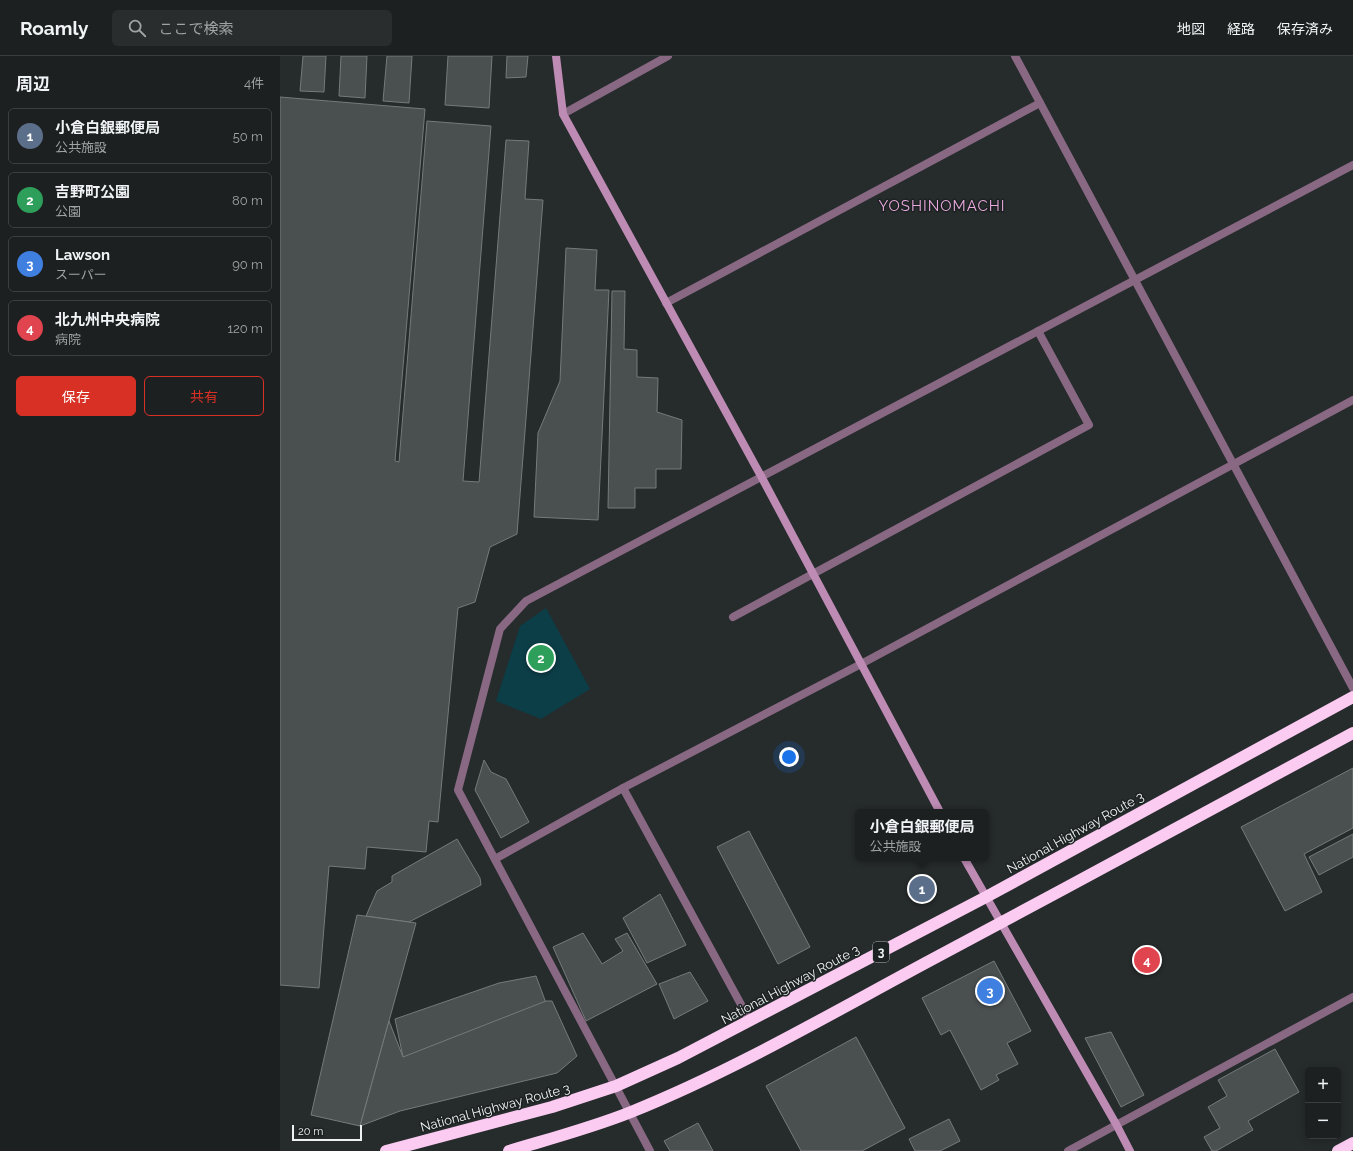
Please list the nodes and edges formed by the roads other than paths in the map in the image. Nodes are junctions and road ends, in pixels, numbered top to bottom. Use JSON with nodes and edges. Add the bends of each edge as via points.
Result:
{"nodes":[{"id":1,"x":556,"y":56,"type":"edge"},
{"id":2,"x":668,"y":56,"type":"edge"},
{"id":3,"x":1015,"y":56,"type":"edge"},
{"id":4,"x":1040,"y":102,"type":"junction"},
{"id":5,"x":563,"y":114,"type":"junction"},
{"id":6,"x":1353,"y":165,"type":"edge"},
{"id":7,"x":1136,"y":280,"type":"junction"},
{"id":8,"x":666,"y":303,"type":"junction"},
{"id":9,"x":1038,"y":332,"type":"junction"},
{"id":10,"x":1353,"y":400,"type":"edge"},
{"id":11,"x":1234,"y":464,"type":"junction"},
{"id":12,"x":761,"y":476,"type":"junction"},
{"id":13,"x":813,"y":574,"type":"junction"},
{"id":14,"x":733,"y":617,"type":"dead end"},
{"id":15,"x":861,"y":664,"type":"junction"},
{"id":16,"x":1353,"y":688,"type":"edge"},
{"id":17,"x":1353,"y":697,"type":"edge"},
{"id":18,"x":1353,"y":733,"type":"edge"},
{"id":19,"x":623,"y":788,"type":"junction"},
{"id":20,"x":938,"y":809,"type":"edge"},
{"id":21,"x":494,"y":859,"type":"junction"},
{"id":22,"x":966,"y":861,"type":"edge"},
{"id":23,"x":986,"y":896,"type":"junction"},
{"id":24,"x":1002,"y":923,"type":"junction"},
{"id":25,"x":1353,"y":997,"type":"edge"},
{"id":26,"x":750,"y":1021,"type":"junction"},
{"id":27,"x":616,"y":1086,"type":"junction"},
{"id":28,"x":629,"y":1112,"type":"junction"},
{"id":29,"x":1116,"y":1124,"type":"junction"},
{"id":30,"x":1353,"y":1143,"type":"edge"},
{"id":31,"x":386,"y":1151,"type":"edge"},
{"id":32,"x":509,"y":1151,"type":"edge"},
{"id":33,"x":650,"y":1151,"type":"edge"},
{"id":34,"x":1068,"y":1151,"type":"edge"},
{"id":35,"x":1130,"y":1151,"type":"edge"},
{"id":36,"x":1338,"y":1151,"type":"edge"}],
"edges":[{"from":1,"to":5,"type":"street"},
{"from":2,"to":5,"type":"street"},
{"from":3,"to":4,"type":"street"},
{"from":4,"to":7,"type":"street"},
{"from":4,"to":8,"type":"street"},
{"from":5,"to":8,"type":"street"},
{"from":6,"to":7,"type":"street"},
{"from":7,"to":9,"type":"street"},
{"from":7,"to":11,"type":"street"},
{"from":8,"to":12,"type":"street"},
{"from":9,"to":12,"type":"street"},
{"from":9,"to":13,"type":"street","via":[[1089,425]]},
{"from":10,"to":11,"type":"street"},
{"from":11,"to":15,"type":"street"},
{"from":11,"to":16,"type":"street"},
{"from":12,"to":13,"type":"street"},
{"from":12,"to":21,"type":"street","via":[[526,601],[500,629],[458,790]]},
{"from":13,"to":14,"type":"street"},
{"from":13,"to":15,"type":"street"},
{"from":15,"to":19,"type":"street"},
{"from":15,"to":20,"type":"street"},
{"from":17,"to":23,"type":"highway","name":"National Highway Route 3","number":"3"},
{"from":18,"to":24,"type":"highway","number":"3"},
{"from":19,"to":21,"type":"street"},
{"from":19,"to":26,"type":"street"},
{"from":21,"to":27,"type":"street"},
{"from":22,"to":23,"type":"street"},
{"from":23,"to":24,"type":"street"},
{"from":23,"to":26,"type":"highway","name":"National Highway Route 3","number":"3"},
{"from":24,"to":28,"type":"highway","number":"3","via":[[770,1047],[696,1084]]},
{"from":24,"to":29,"type":"street"},
{"from":25,"to":29,"type":"street"},
{"from":26,"to":27,"type":"highway","name":"National Highway Route 3","number":"3"},
{"from":27,"to":28,"type":"street"},
{"from":27,"to":31,"type":"highway","name":"National Highway Route 3","number":"3","via":[[552,1107]]},
{"from":28,"to":32,"type":"highway","number":"3"},
{"from":28,"to":33,"type":"street"},
{"from":29,"to":34,"type":"street"},
{"from":29,"to":35,"type":"street"},
{"from":30,"to":36,"type":"highway"}]}
